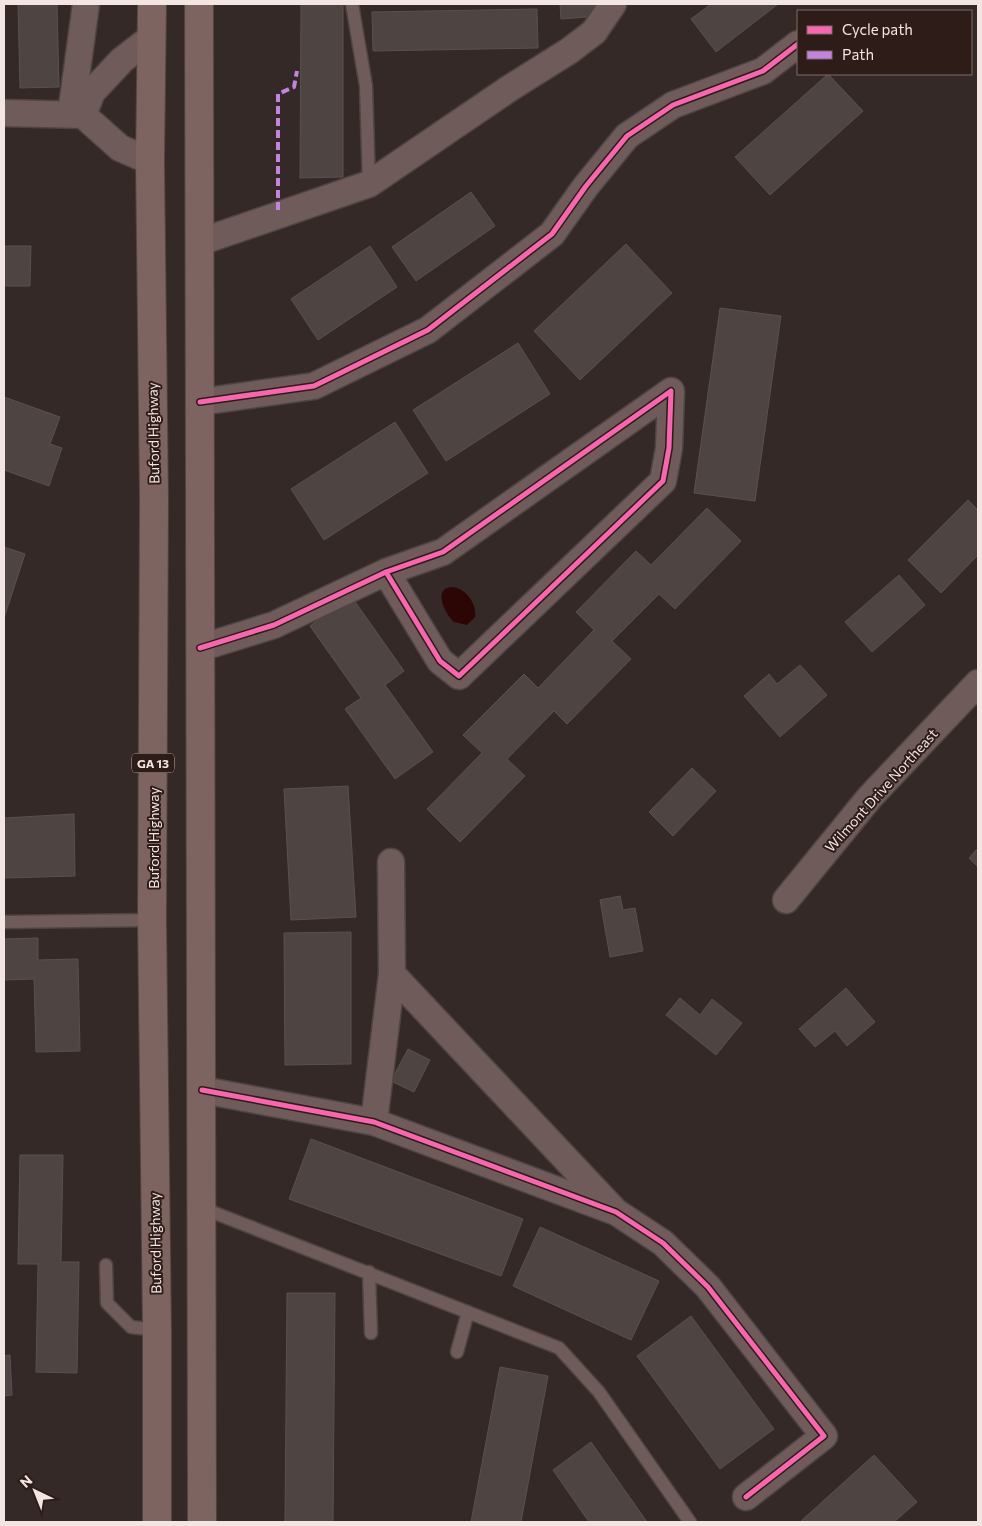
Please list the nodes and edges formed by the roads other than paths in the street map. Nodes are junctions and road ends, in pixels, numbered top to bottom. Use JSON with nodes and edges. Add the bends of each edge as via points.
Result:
{"nodes":[{"id":1,"x":86,"y":4,"type":"edge"},
{"id":2,"x":152,"y":4,"type":"edge"},
{"id":3,"x":199,"y":4,"type":"edge"},
{"id":4,"x":352,"y":4,"type":"edge"},
{"id":5,"x":613,"y":4,"type":"edge"},
{"id":6,"x":152,"y":37,"type":"junction"},
{"id":7,"x":797,"y":45,"type":"edge"},
{"id":8,"x":4,"y":113,"type":"edge"},
{"id":9,"x":77,"y":115,"type":"junction"},
{"id":10,"x":150,"y":161,"type":"junction"},
{"id":11,"x":369,"y":184,"type":"junction"},
{"id":12,"x":200,"y":242,"type":"junction"},
{"id":13,"x":200,"y":402,"type":"junction"},
{"id":14,"x":386,"y":572,"type":"junction"},
{"id":15,"x":200,"y":648,"type":"junction"},
{"id":16,"x":978,"y":683,"type":"edge"},
{"id":17,"x":391,"y":862,"type":"dead end"},
{"id":18,"x":786,"y":900,"type":"dead end"},
{"id":19,"x":152,"y":920,"type":"junction"},
{"id":20,"x":4,"y":922,"type":"edge"},
{"id":21,"x":392,"y":974,"type":"junction"},
{"id":22,"x":202,"y":1090,"type":"junction"},
{"id":23,"x":374,"y":1122,"type":"junction"},
{"id":24,"x":202,"y":1208,"type":"junction"},
{"id":25,"x":616,"y":1212,"type":"junction"},
{"id":26,"x":106,"y":1265,"type":"dead end"},
{"id":27,"x":369,"y":1272,"type":"junction"},
{"id":28,"x":468,"y":1312,"type":"junction"},
{"id":29,"x":157,"y":1330,"type":"junction"},
{"id":30,"x":371,"y":1333,"type":"dead end"},
{"id":31,"x":457,"y":1352,"type":"dead end"},
{"id":32,"x":746,"y":1497,"type":"dead end"},
{"id":33,"x":157,"y":1522,"type":"edge"},
{"id":34,"x":202,"y":1522,"type":"edge"},
{"id":35,"x":690,"y":1522,"type":"edge"}],
"edges":[{"from":1,"to":9,"type":"street"},
{"from":2,"to":6,"type":"main road","name":"Buford Highway","number":"GA 13"},
{"from":3,"to":12,"type":"main road"},
{"from":4,"to":11,"type":"lane","via":[[366,86]]},
{"from":5,"to":11,"type":"street","via":[[594,32],[569,52]]},
{"from":6,"to":9,"type":"street","via":[[122,60],[92,92]]},
{"from":6,"to":10,"type":"main road","name":"Buford Highway","number":"GA 13"},
{"from":7,"to":13,"type":"street","via":[[763,70],[673,105],[627,136],[552,234],[428,330],[314,386]]},
{"from":8,"to":9,"type":"street"},
{"from":9,"to":10,"type":"street","via":[[120,148]]},
{"from":10,"to":19,"type":"main road","name":"Buford Highway","number":"GA 13","via":[[154,489]]},
{"from":11,"to":12,"type":"street"},
{"from":12,"to":13,"type":"main road"},
{"from":13,"to":15,"type":"main road"},
{"from":14,"to":14,"type":"street","via":[[443,552],[671,392],[669,448],[663,481],[459,676],[440,661]]},
{"from":14,"to":15,"type":"street","via":[[274,625]]},
{"from":15,"to":22,"type":"main road"},
{"from":16,"to":18,"type":"street","name":"Wilmont Drive Northeast","via":[[870,797]]},
{"from":17,"to":21,"type":"street"},
{"from":19,"to":20,"type":"lane"},
{"from":19,"to":29,"type":"main road","name":"Buford Highway","number":"GA 13"},
{"from":21,"to":23,"type":"street"},
{"from":21,"to":25,"type":"street"},
{"from":22,"to":23,"type":"street"},
{"from":22,"to":24,"type":"main road"},
{"from":23,"to":25,"type":"street"},
{"from":24,"to":27,"type":"lane"},
{"from":24,"to":34,"type":"main road"},
{"from":25,"to":32,"type":"street","via":[[663,1243],[708,1287],[824,1436]]},
{"from":26,"to":29,"type":"lane","via":[[107,1303],[131,1327]]},
{"from":27,"to":28,"type":"lane"},
{"from":27,"to":30,"type":"lane"},
{"from":28,"to":31,"type":"lane"},
{"from":28,"to":35,"type":"lane","via":[[559,1348],[599,1392]]},
{"from":29,"to":33,"type":"main road","name":"Buford Highway","number":"GA 13"}]}
